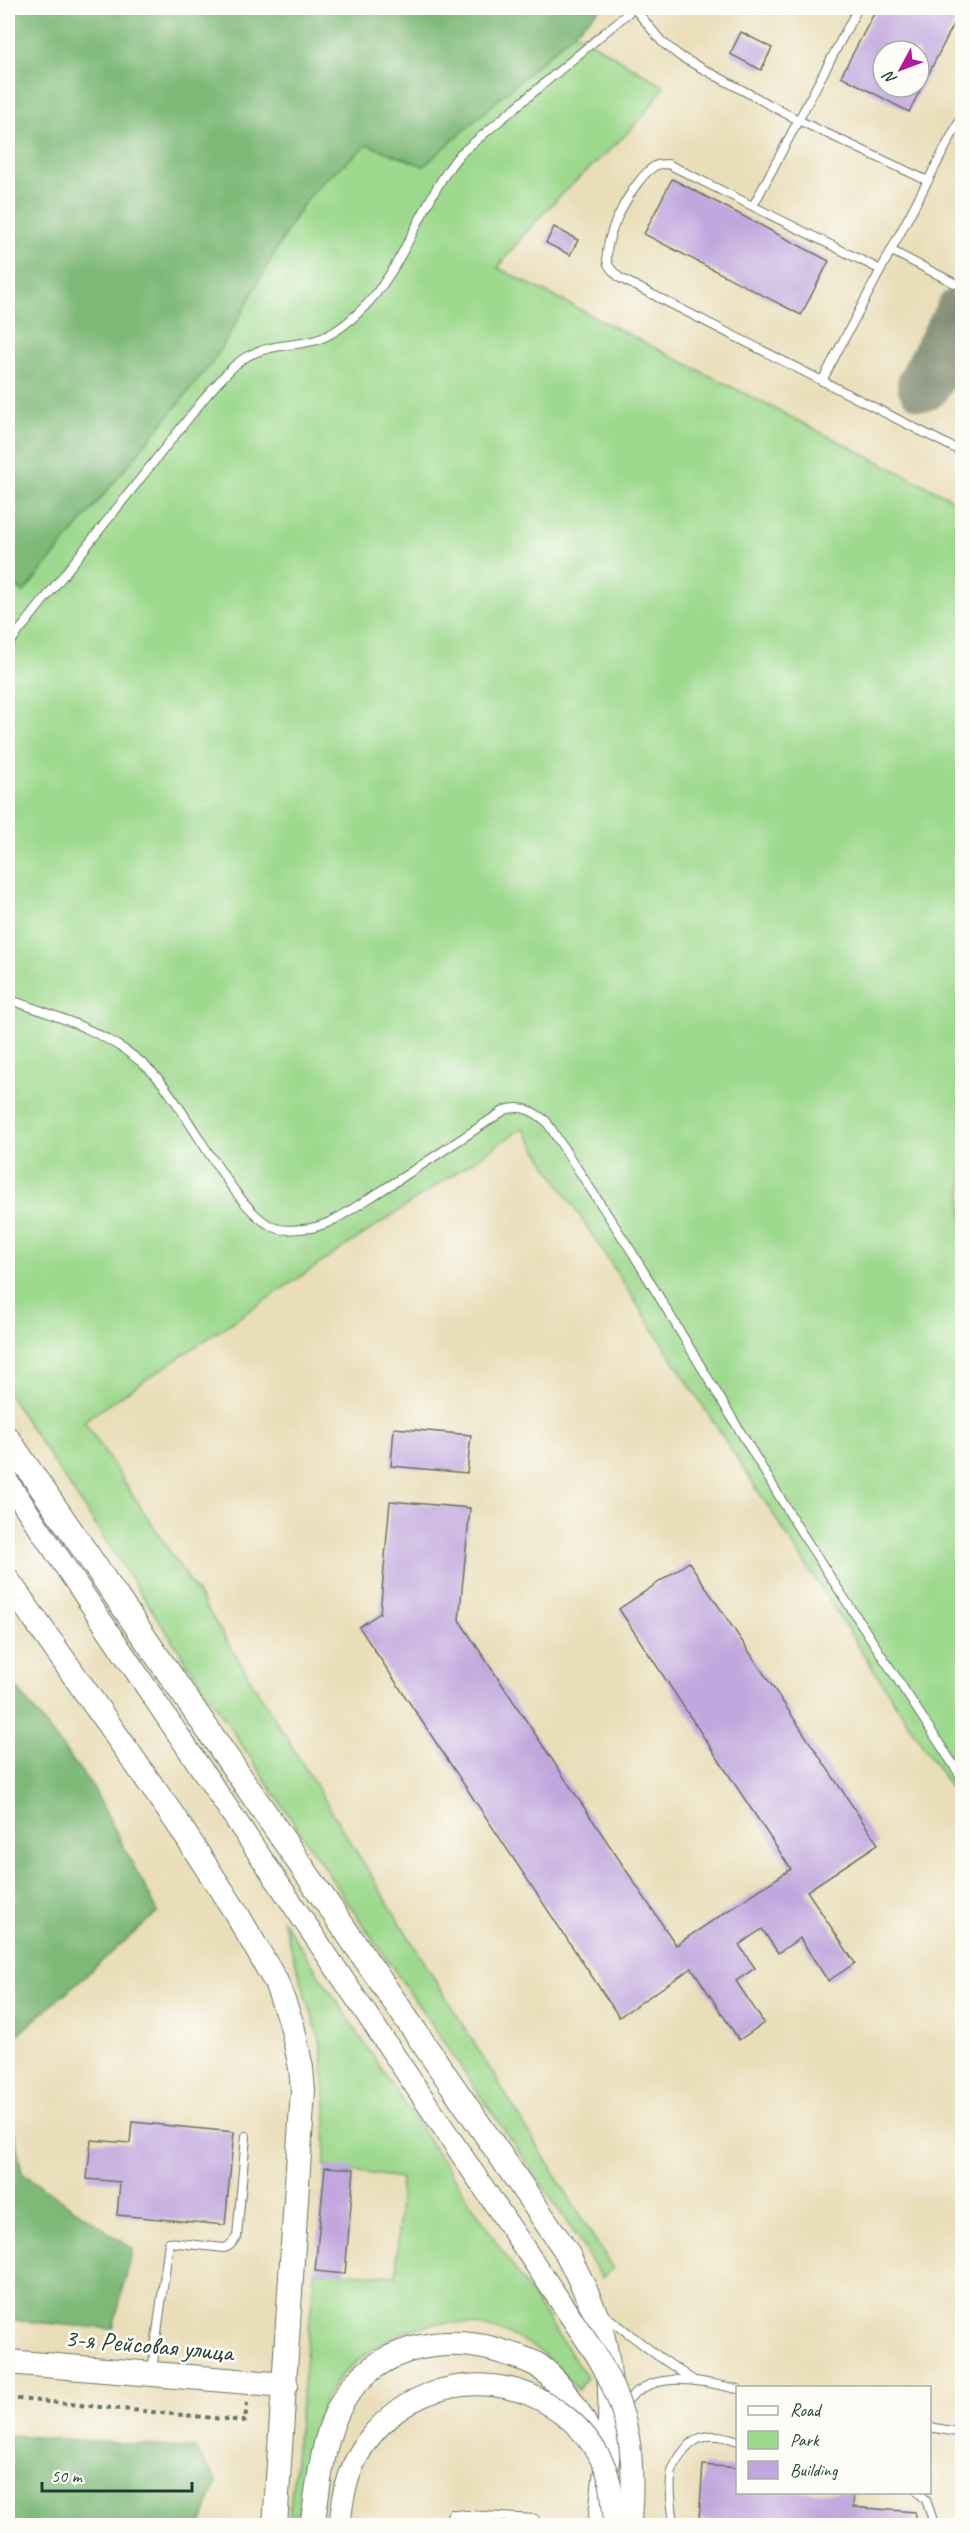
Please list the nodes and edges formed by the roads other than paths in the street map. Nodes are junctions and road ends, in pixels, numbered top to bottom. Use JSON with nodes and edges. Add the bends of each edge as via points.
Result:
{"nodes":[{"id":1,"x":634,"y":8,"type":"edge"},
{"id":2,"x":858,"y":8,"type":"edge"},
{"id":3,"x":963,"y":116,"type":"edge"},
{"id":4,"x":798,"y":120,"type":"junction"},
{"id":5,"x":928,"y":181,"type":"junction"},
{"id":6,"x":753,"y":206,"type":"junction"},
{"id":7,"x":892,"y":251,"type":"junction"},
{"id":8,"x":882,"y":270,"type":"junction"},
{"id":9,"x":963,"y":287,"type":"edge"},
{"id":10,"x":822,"y":381,"type":"junction"},
{"id":11,"x":963,"y":452,"type":"edge"},
{"id":12,"x":8,"y":645,"type":"edge"},
{"id":13,"x":8,"y":999,"type":"edge"},
{"id":14,"x":8,"y":1439,"type":"edge"},
{"id":15,"x":8,"y":1482,"type":"edge"},
{"id":16,"x":8,"y":1581,"type":"edge"},
{"id":17,"x":963,"y":1778,"type":"edge"},
{"id":18,"x":246,"y":2136,"type":"dead end"},
{"id":19,"x":589,"y":2300,"type":"junction"},
{"id":20,"x":8,"y":2362,"type":"edge"},
{"id":21,"x":152,"y":2374,"type":"junction"},
{"id":22,"x":694,"y":2380,"type":"junction"},
{"id":23,"x":285,"y":2385,"type":"junction"},
{"id":24,"x":736,"y":2389,"type":"edge"},
{"id":25,"x":609,"y":2426,"type":"junction"},
{"id":26,"x":931,"y":2427,"type":"edge"},
{"id":27,"x":963,"y":2433,"type":"edge"},
{"id":28,"x":736,"y":2440,"type":"edge"},
{"id":29,"x":607,"y":2474,"type":"junction"},
{"id":30,"x":919,"y":2494,"type":"edge"},
{"id":31,"x":534,"y":2519,"type":"dead end"},
{"id":32,"x":275,"y":2526,"type":"edge"},
{"id":33,"x":312,"y":2526,"type":"edge"},
{"id":34,"x":340,"y":2526,"type":"edge"},
{"id":35,"x":449,"y":2526,"type":"edge"},
{"id":36,"x":600,"y":2526,"type":"edge"},
{"id":37,"x":615,"y":2526,"type":"edge"},
{"id":38,"x":630,"y":2526,"type":"edge"},
{"id":39,"x":674,"y":2526,"type":"edge"},
{"id":40,"x":935,"y":2526,"type":"edge"}],
"edges":[{"from":1,"to":4,"type":"lane","via":[[662,42],[681,57]]},
{"from":1,"to":12,"type":"lane","via":[[460,154],[439,182],[397,265],[356,316],[328,335],[257,351],[233,368],[207,395]]},
{"from":2,"to":4,"type":"lane"},
{"from":3,"to":5,"type":"lane"},
{"from":4,"to":5,"type":"lane"},
{"from":4,"to":6,"type":"lane"},
{"from":5,"to":7,"type":"lane"},
{"from":6,"to":8,"type":"lane"},
{"from":6,"to":10,"type":"lane","via":[[668,164],[656,165],[636,184],[611,231],[608,265],[620,278]]},
{"from":7,"to":8,"type":"lane"},
{"from":7,"to":9,"type":"lane"},
{"from":8,"to":10,"type":"lane"},
{"from":10,"to":11,"type":"lane"},
{"from":13,"to":17,"type":"lane","via":[[51,1014],[133,1055],[153,1072],[174,1099],[240,1199],[256,1216],[280,1230],[312,1228],[332,1221],[505,1110],[527,1109],[546,1120],[632,1252],[799,1529]]},
{"from":14,"to":19,"type":"main road","via":[[566,2251]]},
{"from":15,"to":38,"type":"street","bridge":true,"via":[[597,2356],[623,2408],[630,2440]]},
{"from":16,"to":23,"type":"main road","via":[[175,1819],[235,1911],[285,2004],[298,2049],[303,2090]]},
{"from":18,"to":21,"type":"lane","via":[[237,2237],[224,2248],[169,2242]]},
{"from":19,"to":22,"type":"lane","via":[[630,2336]]},
{"from":19,"to":25,"type":"main road","via":[[600,2327],[607,2367],[612,2404]]},
{"from":20,"to":21,"type":"main road","name":"3-я Рейсовая улица"},
{"from":21,"to":23,"type":"main road","name":"3-я Рейсовая улица"},
{"from":22,"to":24,"type":"lane"},
{"from":22,"to":25,"type":"lane","via":[[667,2379],[639,2390]]},
{"from":23,"to":32,"type":"main road"},
{"from":25,"to":29,"type":"main road"},
{"from":26,"to":27,"type":"lane"},
{"from":28,"to":39,"type":"lane","via":[[717,2434],[705,2435],[685,2448],[671,2477]]},
{"from":29,"to":33,"type":"main road","via":[[586,2426],[566,2396],[537,2365],[483,2346],[430,2345],[401,2352],[376,2366],[340,2405],[332,2421]]},
{"from":29,"to":36,"type":"main road"},
{"from":30,"to":40,"type":"lane","via":[[926,2500]]},
{"from":31,"to":35,"type":"lane","via":[[452,2514]]},
{"from":34,"to":37,"type":"street","bridge":true,"via":[[349,2474],[371,2436],[418,2398],[480,2384],[533,2395],[575,2423],[604,2464]]}]}
